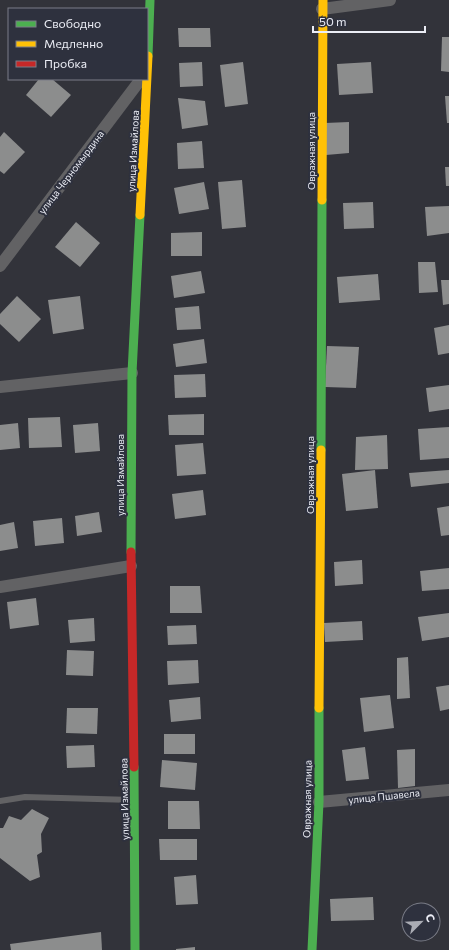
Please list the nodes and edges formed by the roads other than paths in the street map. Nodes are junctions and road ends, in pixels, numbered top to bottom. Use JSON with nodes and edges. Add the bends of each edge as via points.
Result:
{"nodes":[{"id":1,"x":150,"y":0,"type":"edge"},
{"id":2,"x":390,"y":0,"type":"edge"},
{"id":3,"x":322,"y":4,"type":"edge"},
{"id":4,"x":148,"y":30,"type":"edge"},
{"id":5,"x":140,"y":80,"type":"edge"},
{"id":6,"x":145,"y":80,"type":"edge"},
{"id":7,"x":0,"y":266,"type":"edge"},
{"id":8,"x":132,"y":373,"type":"junction"},
{"id":9,"x":0,"y":387,"type":"edge"},
{"id":10,"x":130,"y":566,"type":"junction"},
{"id":11,"x":0,"y":587,"type":"edge"},
{"id":12,"x":449,"y":790,"type":"edge"},
{"id":13,"x":135,"y":800,"type":"junction"},
{"id":14,"x":0,"y":801,"type":"edge"},
{"id":15,"x":319,"y":802,"type":"junction"},
{"id":16,"x":135,"y":950,"type":"edge"},
{"id":17,"x":312,"y":950,"type":"edge"}],
"edges":[{"from":1,"to":4,"type":"street","name":"улица Измайлова"},
{"from":2,"to":3,"type":"street"},
{"from":3,"to":15,"type":"street","name":"Овражная улица"},
{"from":5,"to":7,"type":"street","name":"улица Черномырдина"},
{"from":6,"to":8,"type":"street","name":"улица Измайлова"},
{"from":8,"to":9,"type":"street"},
{"from":8,"to":10,"type":"street","name":"улица Измайлова"},
{"from":10,"to":11,"type":"street"},
{"from":10,"to":13,"type":"street","name":"улица Измайлова"},
{"from":12,"to":15,"type":"street","name":"улица Пшавела"},
{"from":13,"to":14,"type":"lane","via":[[25,797]]},
{"from":13,"to":16,"type":"street","name":"улица Измайлова"},
{"from":15,"to":17,"type":"street","name":"Овражная улица"}]}
